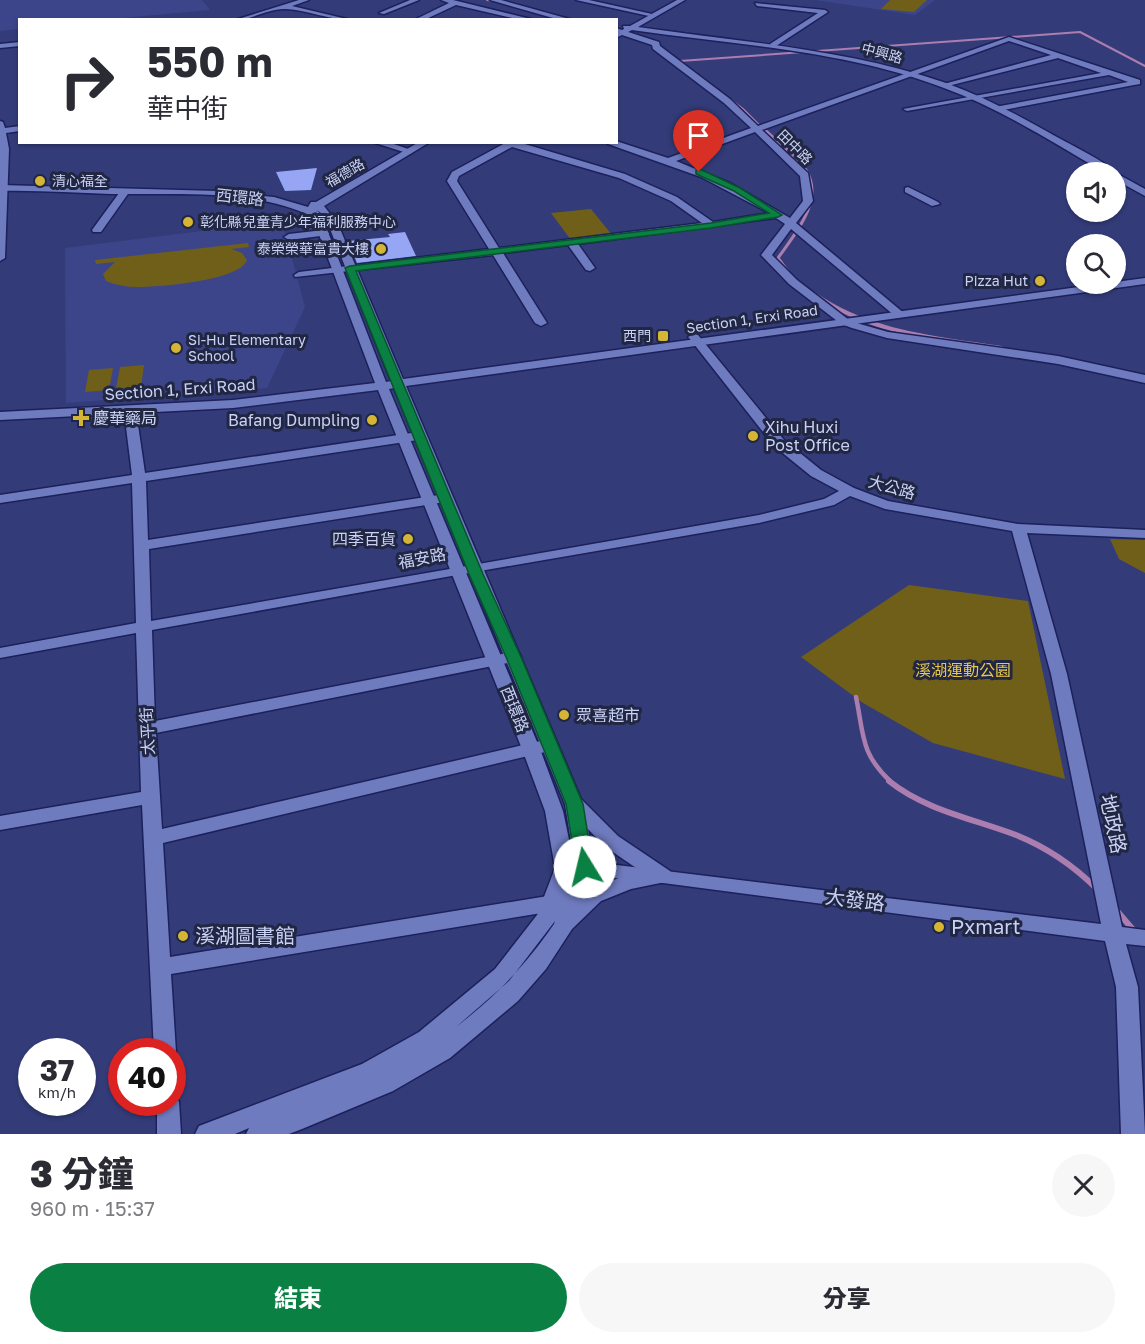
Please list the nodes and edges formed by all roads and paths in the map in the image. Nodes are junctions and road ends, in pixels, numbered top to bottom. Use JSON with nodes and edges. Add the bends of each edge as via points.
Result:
{"nodes":[{"id":1,"x":306,"y":0,"type":"edge"},
{"id":2,"x":362,"y":0,"type":"edge"},
{"id":3,"x":416,"y":0,"type":"edge"},
{"id":4,"x":444,"y":0,"type":"edge"},
{"id":5,"x":493,"y":0,"type":"edge"},
{"id":6,"x":579,"y":0,"type":"edge"},
{"id":7,"x":672,"y":0,"type":"edge"},
{"id":8,"x":682,"y":0,"type":"edge"},
{"id":9,"x":354,"y":2,"type":"dead end"},
{"id":10,"x":620,"y":2,"type":"dead end"},
{"id":11,"x":455,"y":3,"type":"junction"},
{"id":12,"x":757,"y":4,"type":"dead end"},
{"id":13,"x":284,"y":7,"type":"junction"},
{"id":14,"x":658,"y":8,"type":"junction"},
{"id":15,"x":382,"y":13,"type":"dead end"},
{"id":16,"x":649,"y":14,"type":"junction"},
{"id":17,"x":245,"y":18,"type":"edge"},
{"id":18,"x":338,"y":18,"type":"edge"},
{"id":19,"x":421,"y":18,"type":"edge"},
{"id":20,"x":523,"y":18,"type":"edge"},
{"id":21,"x":562,"y":18,"type":"edge"},
{"id":22,"x":621,"y":31,"type":"edge"},
{"id":23,"x":18,"y":44,"type":"edge"},
{"id":24,"x":0,"y":46,"type":"edge"},
{"id":25,"x":773,"y":46,"type":"junction"},
{"id":26,"x":1057,"y":56,"type":"junction"},
{"id":27,"x":1109,"y":73,"type":"junction"},
{"id":28,"x":911,"y":75,"type":"junction"},
{"id":29,"x":944,"y":85,"type":"junction"},
{"id":30,"x":976,"y":99,"type":"junction"},
{"id":31,"x":907,"y":109,"type":"dead end"},
{"id":32,"x":998,"y":109,"type":"junction"},
{"id":33,"x":1,"y":128,"type":"edge"},
{"id":34,"x":18,"y":128,"type":"edge"},
{"id":35,"x":756,"y":129,"type":"junction"},
{"id":36,"x":387,"y":144,"type":"edge"},
{"id":37,"x":510,"y":144,"type":"edge"},
{"id":38,"x":515,"y":144,"type":"edge"},
{"id":39,"x":618,"y":144,"type":"edge"},
{"id":40,"x":408,"y":148,"type":"edge"},
{"id":41,"x":670,"y":160,"type":"junction"},
{"id":42,"x":1092,"y":162,"type":"edge"},
{"id":43,"x":1126,"y":182,"type":"edge"},
{"id":44,"x":2,"y":187,"type":"edge"},
{"id":45,"x":908,"y":190,"type":"dead end"},
{"id":46,"x":125,"y":191,"type":"junction"},
{"id":47,"x":1145,"y":193,"type":"edge"},
{"id":48,"x":935,"y":204,"type":"dead end"},
{"id":49,"x":308,"y":206,"type":"junction"},
{"id":50,"x":778,"y":215,"type":"junction"},
{"id":51,"x":791,"y":224,"type":"junction"},
{"id":52,"x":711,"y":225,"type":"junction"},
{"id":53,"x":97,"y":230,"type":"dead end"},
{"id":54,"x":324,"y":233,"type":"junction"},
{"id":55,"x":289,"y":237,"type":"dead end"},
{"id":56,"x":571,"y":242,"type":"junction"},
{"id":57,"x":497,"y":251,"type":"junction"},
{"id":58,"x":0,"y":258,"type":"edge"},
{"id":59,"x":350,"y":268,"type":"junction"},
{"id":60,"x":590,"y":268,"type":"dead end"},
{"id":61,"x":338,"y":270,"type":"junction"},
{"id":62,"x":299,"y":274,"type":"dead end"},
{"id":63,"x":1145,"y":276,"type":"edge"},
{"id":64,"x":1126,"y":279,"type":"edge"},
{"id":65,"x":1145,"y":281,"type":"edge"},
{"id":66,"x":1066,"y":287,"type":"edge"},
{"id":67,"x":897,"y":312,"type":"junction"},
{"id":68,"x":850,"y":318,"type":"junction"},
{"id":69,"x":541,"y":323,"type":"dead end"},
{"id":70,"x":696,"y":340,"type":"junction"},
{"id":71,"x":1145,"y":379,"type":"edge"},
{"id":72,"x":389,"y":382,"type":"junction"},
{"id":73,"x":129,"y":411,"type":"junction"},
{"id":74,"x":0,"y":416,"type":"edge"},
{"id":75,"x":412,"y":437,"type":"junction"},
{"id":76,"x":139,"y":478,"type":"junction"},
{"id":77,"x":849,"y":491,"type":"junction"},
{"id":78,"x":0,"y":499,"type":"edge"},
{"id":79,"x":437,"y":499,"type":"junction"},
{"id":80,"x":1018,"y":528,"type":"junction"},
{"id":81,"x":1145,"y":534,"type":"edge"},
{"id":82,"x":141,"y":546,"type":"junction"},
{"id":83,"x":465,"y":568,"type":"junction"},
{"id":84,"x":144,"y":628,"type":"junction"},
{"id":85,"x":0,"y":653,"type":"edge"},
{"id":86,"x":505,"y":658,"type":"junction"},
{"id":87,"x":147,"y":729,"type":"junction"},
{"id":88,"x":540,"y":747,"type":"junction"},
{"id":89,"x":151,"y":797,"type":"junction"},
{"id":90,"x":574,"y":804,"type":"junction"},
{"id":91,"x":0,"y":823,"type":"edge"},
{"id":92,"x":153,"y":838,"type":"junction"},
{"id":93,"x":575,"y":867,"type":"junction"},
{"id":94,"x":663,"y":876,"type":"junction"},
{"id":95,"x":573,"y":899,"type":"junction"},
{"id":96,"x":551,"y":903,"type":"junction"},
{"id":97,"x":563,"y":927,"type":"junction"},
{"id":98,"x":1113,"y":933,"type":"junction"},
{"id":99,"x":1145,"y":938,"type":"edge"},
{"id":100,"x":160,"y":967,"type":"junction"},
{"id":101,"x":164,"y":1038,"type":"edge"},
{"id":102,"x":169,"y":1116,"type":"edge"},
{"id":103,"x":170,"y":1134,"type":"edge"},
{"id":104,"x":207,"y":1134,"type":"edge"},
{"id":105,"x":258,"y":1134,"type":"edge"},
{"id":106,"x":1133,"y":1134,"type":"edge"}],
"edges":[{"from":1,"to":13,"type":"street"},
{"from":2,"to":9,"type":"street"},
{"from":3,"to":15,"type":"street"},
{"from":4,"to":11,"type":"street"},
{"from":5,"to":21,"type":"street"},
{"from":6,"to":16,"type":"street"},
{"from":7,"to":14,"type":"street"},
{"from":8,"to":22,"type":"street"},
{"from":10,"to":14,"type":"street"},
{"from":11,"to":19,"type":"street"},
{"from":11,"to":20,"type":"street"},
{"from":12,"to":25,"type":"street","via":[[825,12]]},
{"from":13,"to":17,"type":"street"},
{"from":13,"to":18,"type":"street"},
{"from":14,"to":16,"type":"street"},
{"from":16,"to":22,"type":"street"},
{"from":22,"to":25,"type":"street","name":"中興路"},
{"from":22,"to":35,"type":"street","name":"田中路","via":[[657,44]]},
{"from":23,"to":24,"type":"street"},
{"from":25,"to":28,"type":"street","name":"中興路","via":[[864,62]]},
{"from":26,"to":27,"type":"street"},
{"from":26,"to":28,"type":"street","via":[[1009,39]]},
{"from":26,"to":29,"type":"street"},
{"from":27,"to":30,"type":"street"},
{"from":27,"to":32,"type":"street","via":[[1137,82]]},
{"from":28,"to":29,"type":"street","name":"中興路"},
{"from":28,"to":35,"type":"street"},
{"from":29,"to":30,"type":"street","name":"中興路"},
{"from":30,"to":31,"type":"street"},
{"from":30,"to":32,"type":"street","name":"中興路"},
{"from":32,"to":42,"type":"street","name":"中興路"},
{"from":33,"to":34,"type":"street"},
{"from":33,"to":44,"type":"street","via":[[5,149]]},
{"from":35,"to":41,"type":"street"},
{"from":35,"to":51,"type":"street","name":"田中路","via":[[805,175],[808,201]]},
{"from":36,"to":40,"type":"street"},
{"from":37,"to":57,"type":"street","via":[[452,178]]},
{"from":38,"to":52,"type":"street","via":[[622,176],[674,199]]},
{"from":39,"to":41,"type":"street"},
{"from":40,"to":49,"type":"street","name":"福德路"},
{"from":41,"to":50,"type":"street","via":[[728,185]]},
{"from":43,"to":47,"type":"street"},
{"from":44,"to":46,"type":"street","name":"西環路"},
{"from":44,"to":49,"type":"street","name":"西環路","via":[[185,188],[245,192]]},
{"from":44,"to":58,"type":"street"},
{"from":45,"to":48,"type":"street"},
{"from":46,"to":49,"type":"street","name":"西環路","via":[[238,196]]},
{"from":46,"to":53,"type":"street"},
{"from":49,"to":54,"type":"street","name":"西環路"},
{"from":49,"to":59,"type":"street","name":"西環路","via":[[328,216]]},
{"from":50,"to":51,"type":"street"},
{"from":50,"to":52,"type":"street"},
{"from":51,"to":67,"type":"street"},
{"from":51,"to":68,"type":"street","name":"田中路","via":[[766,255],[793,282]]},
{"from":52,"to":56,"type":"street"},
{"from":54,"to":55,"type":"street"},
{"from":54,"to":61,"type":"street","name":"西環路"},
{"from":56,"to":57,"type":"street"},
{"from":56,"to":60,"type":"street"},
{"from":57,"to":59,"type":"street"},
{"from":57,"to":69,"type":"street"},
{"from":59,"to":61,"type":"street"},
{"from":59,"to":72,"type":"street","name":"西環路"},
{"from":61,"to":62,"type":"street"},
{"from":61,"to":72,"type":"street","name":"西環路"},
{"from":63,"to":64,"type":"street"},
{"from":65,"to":67,"type":"street","name":"Section 1, Erxi Road"},
{"from":66,"to":67,"type":"street","name":"Section 1, Erxi Road"},
{"from":67,"to":68,"type":"street","name":"Section 1, Erxi Road"},
{"from":68,"to":70,"type":"street","name":"Section 1, Erxi Road"},
{"from":68,"to":71,"type":"street","via":[[887,335],[1058,360]]},
{"from":70,"to":72,"type":"street","name":"Section 1, Erxi Road"},
{"from":70,"to":77,"type":"street","name":"大公路","via":[[779,442],[816,473]]},
{"from":72,"to":73,"type":"street","name":"Section 1, Erxi Road","via":[[233,404]]},
{"from":72,"to":75,"type":"street","name":"西環路"},
{"from":73,"to":74,"type":"street","name":"Section 1, Erxi Road"},
{"from":73,"to":76,"type":"street","name":"太平街"},
{"from":75,"to":76,"type":"street"},
{"from":75,"to":79,"type":"street","name":"西環路"},
{"from":76,"to":78,"type":"street"},
{"from":76,"to":82,"type":"street","name":"太平街"},
{"from":77,"to":80,"type":"street","name":"大公路","via":[[885,505]]},
{"from":77,"to":83,"type":"street","name":"福安路","via":[[829,502],[759,519]]},
{"from":79,"to":82,"type":"street"},
{"from":79,"to":83,"type":"street","name":"西環路"},
{"from":80,"to":81,"type":"street","name":"大公路"},
{"from":80,"to":98,"type":"street","name":"地政路","via":[[1059,674]]},
{"from":82,"to":84,"type":"street","name":"太平街"},
{"from":83,"to":84,"type":"street","name":"福安路"},
{"from":83,"to":86,"type":"street","name":"西環路"},
{"from":84,"to":85,"type":"street","name":"福安路"},
{"from":84,"to":87,"type":"street","name":"太平街"},
{"from":86,"to":87,"type":"street"},
{"from":86,"to":88,"type":"street","name":"西環路"},
{"from":87,"to":89,"type":"street","name":"太平街"},
{"from":88,"to":90,"type":"street","name":"西環路"},
{"from":88,"to":92,"type":"street"},
{"from":88,"to":93,"type":"street","name":"西環路","via":[[554,811]]},
{"from":89,"to":91,"type":"street"},
{"from":89,"to":92,"type":"street","name":"太平街"},
{"from":90,"to":93,"type":"street","name":"西環路"},
{"from":90,"to":94,"type":"street","via":[[611,842]]},
{"from":92,"to":100,"type":"street","name":"太平街"},
{"from":93,"to":94,"type":"street","name":"大發路"},
{"from":93,"to":95,"type":"street"},
{"from":93,"to":96,"type":"street"},
{"from":94,"to":97,"type":"street","via":[[628,882],[594,896]]},
{"from":94,"to":98,"type":"street","name":"大發路"},
{"from":95,"to":96,"type":"street"},
{"from":95,"to":97,"type":"street"},
{"from":96,"to":100,"type":"street"},
{"from":96,"to":104,"type":"street","via":[[546,919],[502,975],[426,1039],[370,1071]]},
{"from":97,"to":105,"type":"street","via":[[539,963],[510,995],[442,1052],[385,1084]]},
{"from":98,"to":99,"type":"street","name":"大發路"},
{"from":98,"to":106,"type":"street","name":"地政路","via":[[1127,987]]},
{"from":100,"to":101,"type":"street","name":"太平街"},
{"from":102,"to":103,"type":"street"}]}
